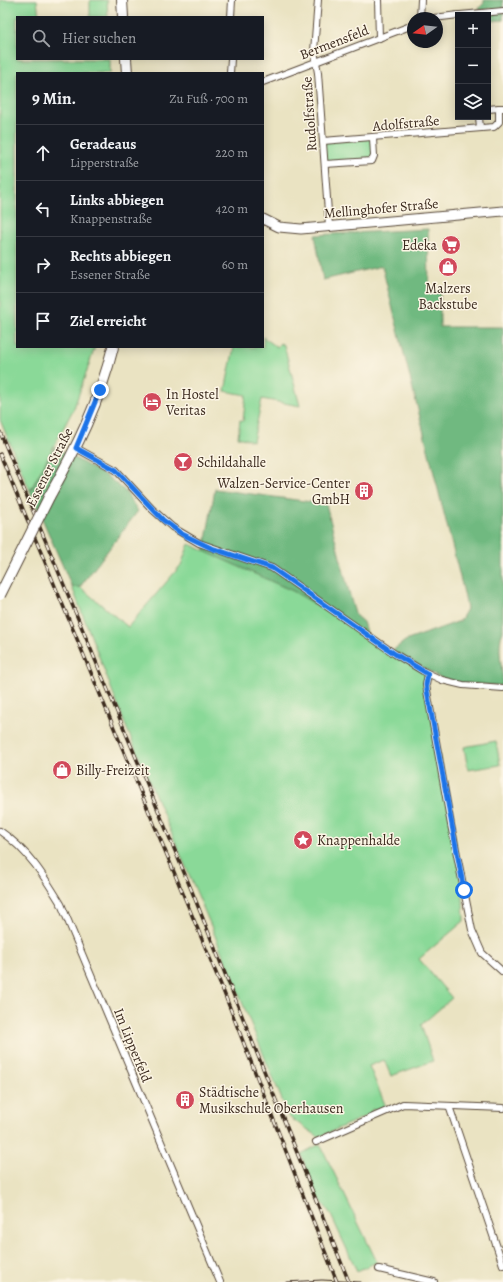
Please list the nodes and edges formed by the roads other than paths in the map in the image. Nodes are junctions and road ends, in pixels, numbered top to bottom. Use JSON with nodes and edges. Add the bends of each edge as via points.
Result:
{"nodes":[{"id":1,"x":122,"y":0,"type":"edge"},
{"id":2,"x":232,"y":0,"type":"edge"},
{"id":3,"x":318,"y":0,"type":"edge"},
{"id":4,"x":378,"y":0,"type":"edge"},
{"id":5,"x":420,"y":0,"type":"edge"},
{"id":6,"x":503,"y":11,"type":"edge"},
{"id":7,"x":420,"y":12,"type":"edge"},
{"id":8,"x":491,"y":12,"type":"edge"},
{"id":9,"x":455,"y":15,"type":"edge"},
{"id":10,"x":123,"y":16,"type":"edge"},
{"id":11,"x":231,"y":16,"type":"edge"},
{"id":12,"x":443,"y":17,"type":"edge"},
{"id":13,"x":407,"y":27,"type":"edge"},
{"id":14,"x":379,"y":38,"type":"junction"},
{"id":15,"x":126,"y":60,"type":"edge"},
{"id":16,"x":230,"y":60,"type":"edge"},
{"id":17,"x":315,"y":62,"type":"junction"},
{"id":18,"x":127,"y":72,"type":"edge"},
{"id":19,"x":230,"y":72,"type":"edge"},
{"id":20,"x":264,"y":82,"type":"edge"},
{"id":21,"x":501,"y":108,"type":"edge"},
{"id":22,"x":491,"y":109,"type":"edge"},
{"id":23,"x":479,"y":120,"type":"edge"},
{"id":24,"x":480,"y":128,"type":"junction"},
{"id":25,"x":373,"y":138,"type":"junction"},
{"id":26,"x":323,"y":141,"type":"junction"},
{"id":27,"x":325,"y":164,"type":"junction"},
{"id":28,"x":503,"y":211,"type":"edge"},
{"id":29,"x":264,"y":220,"type":"edge"},
{"id":30,"x":329,"y":226,"type":"junction"},
{"id":31,"x":113,"y":348,"type":"edge"},
{"id":32,"x":76,"y":448,"type":"junction"},
{"id":33,"x":0,"y":595,"type":"edge"},
{"id":34,"x":428,"y":674,"type":"junction"},
{"id":35,"x":503,"y":688,"type":"edge"},
{"id":36,"x":0,"y":832,"type":"edge"},
{"id":37,"x":503,"y":972,"type":"edge"},
{"id":38,"x":449,"y":1106,"type":"junction"},
{"id":39,"x":503,"y":1108,"type":"edge"},
{"id":40,"x":316,"y":1142,"type":"dead end"},
{"id":41,"x":503,"y":1265,"type":"edge"},
{"id":42,"x":378,"y":1270,"type":"dead end"},
{"id":43,"x":220,"y":1282,"type":"edge"},
{"id":44,"x":434,"y":1282,"type":"edge"}],
"edges":[{"from":1,"to":10,"type":"main road"},
{"from":2,"to":11,"type":"street"},
{"from":3,"to":17,"type":"street","name":"Rudolfstraße"},
{"from":4,"to":14,"type":"street"},
{"from":5,"to":7,"type":"street"},
{"from":6,"to":8,"type":"street"},
{"from":9,"to":12,"type":"street"},
{"from":13,"to":14,"type":"street","name":"Bermensfeld"},
{"from":14,"to":17,"type":"street","name":"Bermensfeld"},
{"from":15,"to":18,"type":"main road"},
{"from":16,"to":19,"type":"street"},
{"from":17,"to":20,"type":"street","name":"Bermensfeld"},
{"from":17,"to":26,"type":"street","name":"Rudolfstraße"},
{"from":21,"to":22,"type":"street","name":"Adolfstraße"},
{"from":21,"to":24,"type":"street","name":"Adolfstraße","via":[[497,125]]},
{"from":23,"to":24,"type":"street"},
{"from":24,"to":25,"type":"street","name":"Adolfstraße"},
{"from":25,"to":26,"type":"street","name":"Adolfstraße"},
{"from":25,"to":27,"type":"street","via":[[372,161]]},
{"from":26,"to":27,"type":"street","name":"Rudolfstraße"},
{"from":27,"to":30,"type":"street","name":"Rudolfstraße"},
{"from":28,"to":30,"type":"main road","name":"Mellinghofer Straße"},
{"from":29,"to":30,"type":"main road","name":"Mellinghofer Straße","via":[[288,229]]},
{"from":31,"to":32,"type":"main road","name":"Essener Straße","via":[[100,390]]},
{"from":32,"to":33,"type":"main road","name":"Essener Straße","bridge":true},
{"from":32,"to":34,"type":"street","via":[[116,470],[163,520],[182,534],[211,548],[272,568],[395,654]]},
{"from":34,"to":35,"type":"street","via":[[468,686]]},
{"from":34,"to":37,"type":"street","via":[[426,685],[472,930],[482,953]]},
{"from":36,"to":43,"type":"street","name":"Im Lipperfeld","via":[[31,859],[61,904]]},
{"from":38,"to":39,"type":"street"},
{"from":38,"to":40,"type":"street","via":[[402,1104]]},
{"from":38,"to":41,"type":"street"},
{"from":42,"to":44,"type":"street"}]}
